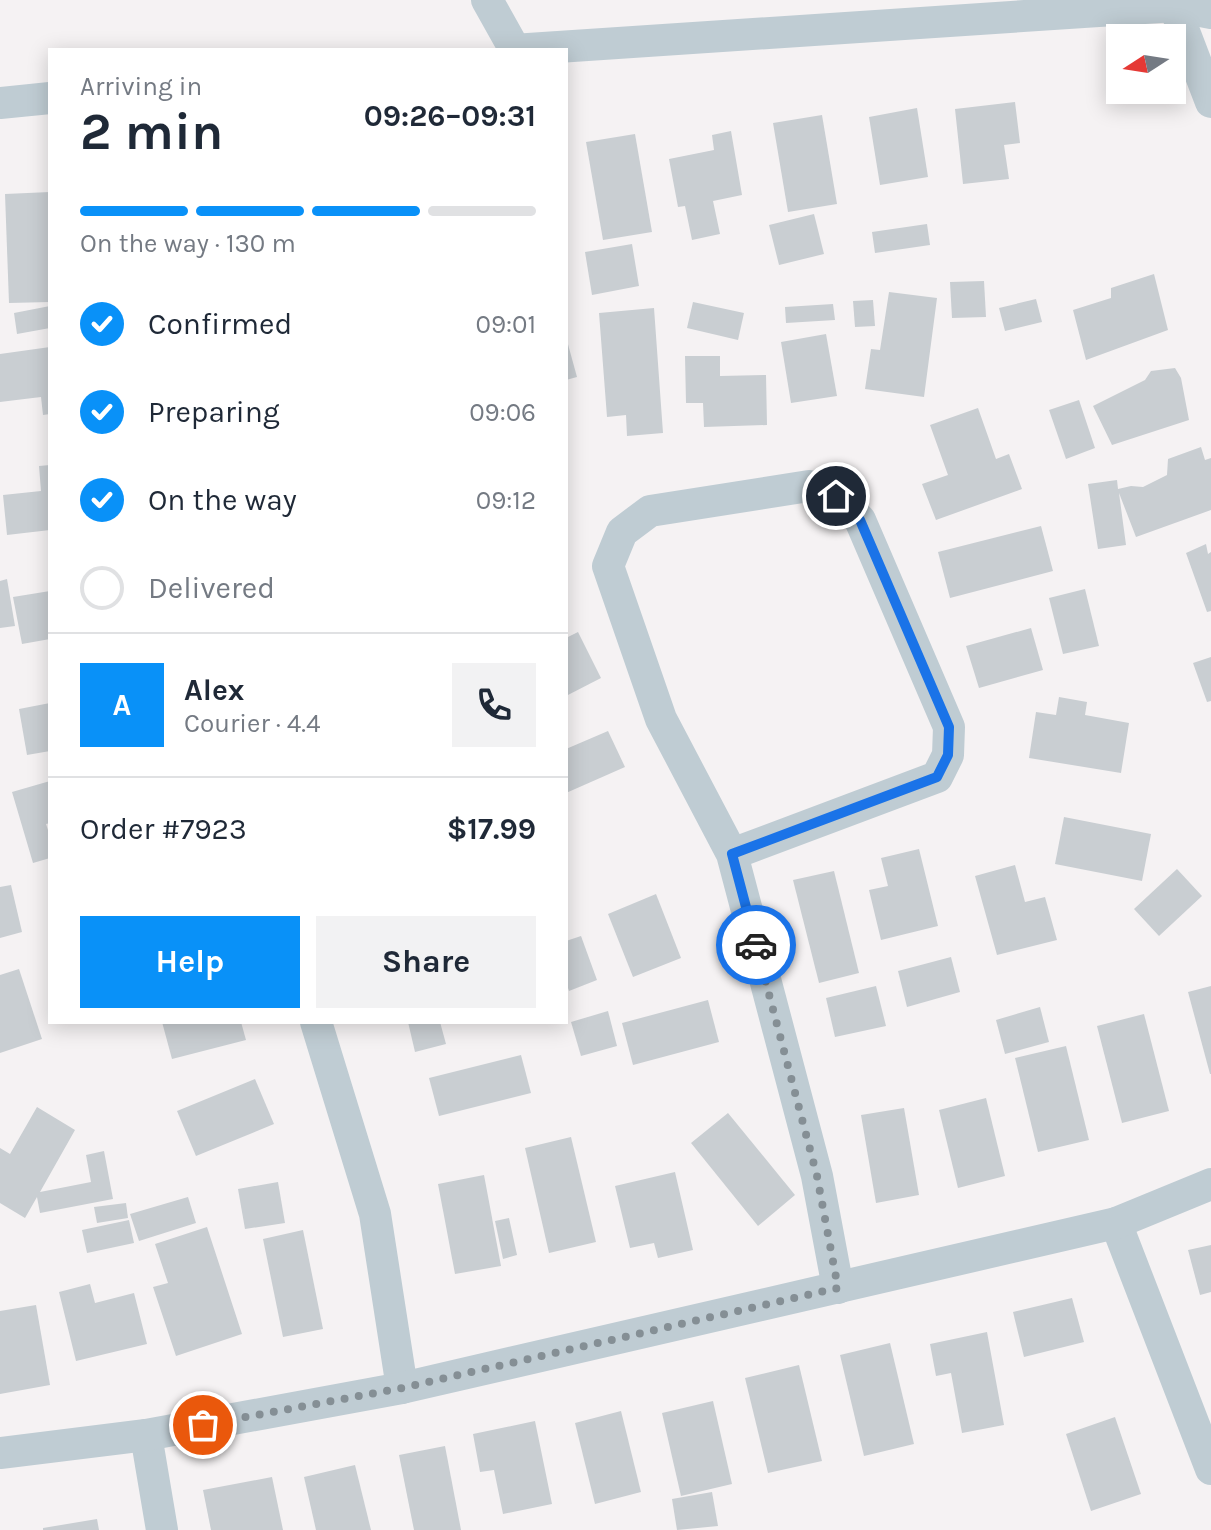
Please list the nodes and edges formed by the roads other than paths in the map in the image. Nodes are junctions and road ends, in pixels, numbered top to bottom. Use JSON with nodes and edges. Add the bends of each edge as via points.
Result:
{"nodes":[{"id":1,"x":487,"y":0,"type":"edge"},
{"id":2,"x":1174,"y":3,"type":"edge"},
{"id":3,"x":1211,"y":13,"type":"edge"},
{"id":4,"x":513,"y":48,"type":"edge"},
{"id":5,"x":542,"y":48,"type":"edge"},
{"id":6,"x":48,"y":98,"type":"edge"},
{"id":7,"x":1211,"y":102,"type":"edge"},
{"id":8,"x":0,"y":103,"type":"edge"},
{"id":9,"x":732,"y":854,"type":"junction"},
{"id":10,"x":317,"y":1024,"type":"edge"},
{"id":11,"x":1211,"y":1184,"type":"edge"},
{"id":12,"x":1116,"y":1223,"type":"junction"},
{"id":13,"x":838,"y":1288,"type":"junction"},
{"id":14,"x":402,"y":1388,"type":"junction"},
{"id":15,"x":146,"y":1435,"type":"junction"},
{"id":16,"x":0,"y":1453,"type":"edge"},
{"id":17,"x":1211,"y":1469,"type":"edge"},
{"id":18,"x":162,"y":1530,"type":"edge"}],
"edges":[{"from":1,"to":4,"type":"street"},
{"from":2,"to":3,"type":"street"},
{"from":2,"to":5,"type":"street"},
{"from":2,"to":7,"type":"street"},
{"from":6,"to":8,"type":"street"},
{"from":9,"to":9,"type":"street","via":[[661,719],[608,566],[622,532],[650,511],[809,486],[836,496],[860,520],[949,727],[948,755],[937,777]]},
{"from":9,"to":13,"type":"street","via":[[817,1176]]},
{"from":10,"to":14,"type":"street","via":[[375,1214]]},
{"from":11,"to":12,"type":"street"},
{"from":12,"to":13,"type":"street"},
{"from":12,"to":17,"type":"street"},
{"from":13,"to":14,"type":"street"},
{"from":14,"to":15,"type":"street"},
{"from":15,"to":16,"type":"street"},
{"from":15,"to":18,"type":"street"}]}
